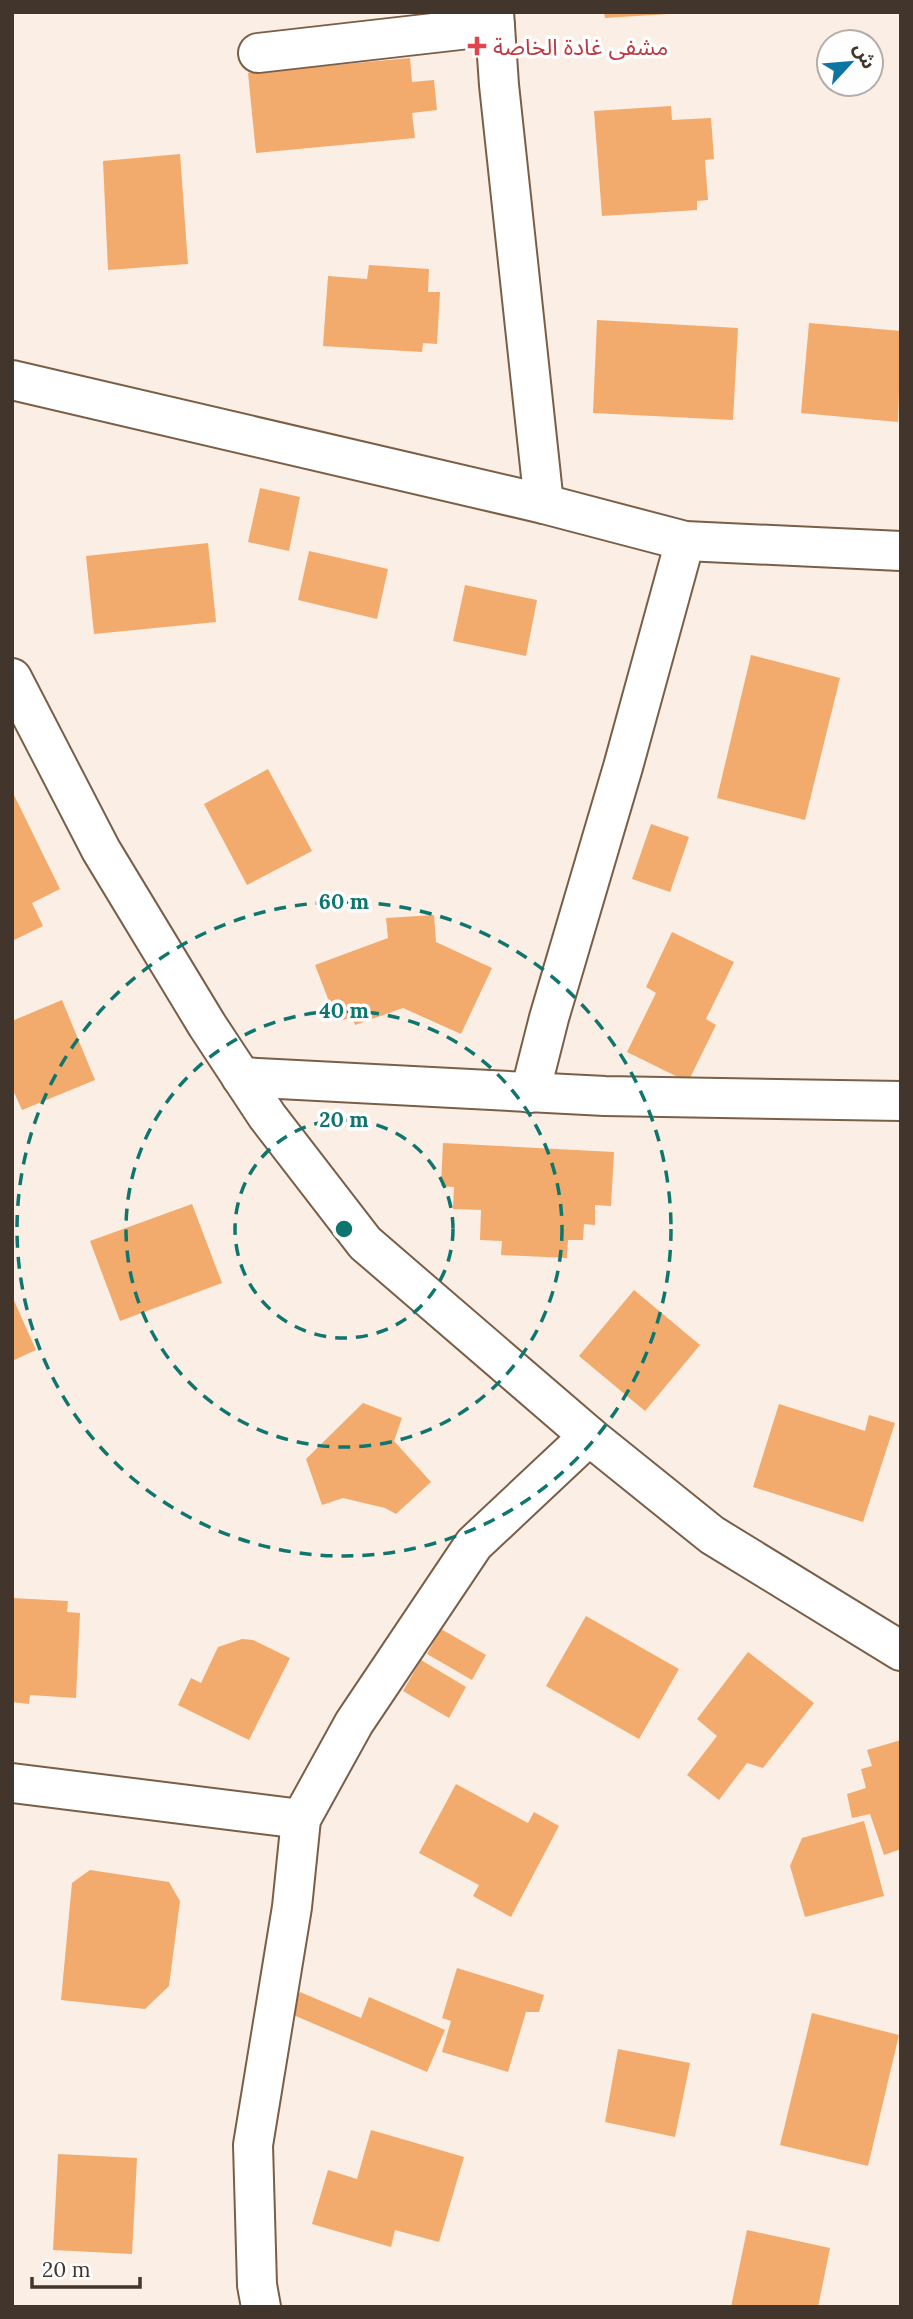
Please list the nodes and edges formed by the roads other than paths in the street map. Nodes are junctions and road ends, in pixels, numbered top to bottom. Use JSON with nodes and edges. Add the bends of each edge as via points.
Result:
{"nodes":[{"id":1,"x":495,"y":19,"type":"edge"},
{"id":2,"x":258,"y":53,"type":"dead end"},
{"id":3,"x":12,"y":380,"type":"edge"},
{"id":4,"x":544,"y":504,"type":"junction"},
{"id":5,"x":685,"y":541,"type":"junction"},
{"id":6,"x":901,"y":551,"type":"edge"},
{"id":7,"x":12,"y":678,"type":"edge"},
{"id":8,"x":242,"y":1077,"type":"junction"},
{"id":9,"x":530,"y":1093,"type":"junction"},
{"id":10,"x":901,"y":1101,"type":"edge"},
{"id":11,"x":589,"y":1436,"type":"junction"},
{"id":12,"x":901,"y":1651,"type":"edge"},
{"id":13,"x":12,"y":1783,"type":"edge"},
{"id":14,"x":300,"y":1819,"type":"junction"},
{"id":15,"x":261,"y":2307,"type":"edge"}],
"edges":[{"from":1,"to":2,"type":"street"},
{"from":1,"to":4,"type":"street"},
{"from":3,"to":4,"type":"street"},
{"from":4,"to":5,"type":"street"},
{"from":5,"to":6,"type":"street"},
{"from":5,"to":9,"type":"street"},
{"from":7,"to":8,"type":"street","via":[[101,850]]},
{"from":8,"to":9,"type":"street"},
{"from":8,"to":11,"type":"street","via":[[365,1243]]},
{"from":9,"to":10,"type":"street"},
{"from":11,"to":12,"type":"street","via":[[712,1535]]},
{"from":11,"to":14,"type":"street","via":[[474,1544],[354,1723]]},
{"from":13,"to":14,"type":"street"},
{"from":14,"to":15,"type":"street","via":[[292,1907],[253,2146]]}]}
